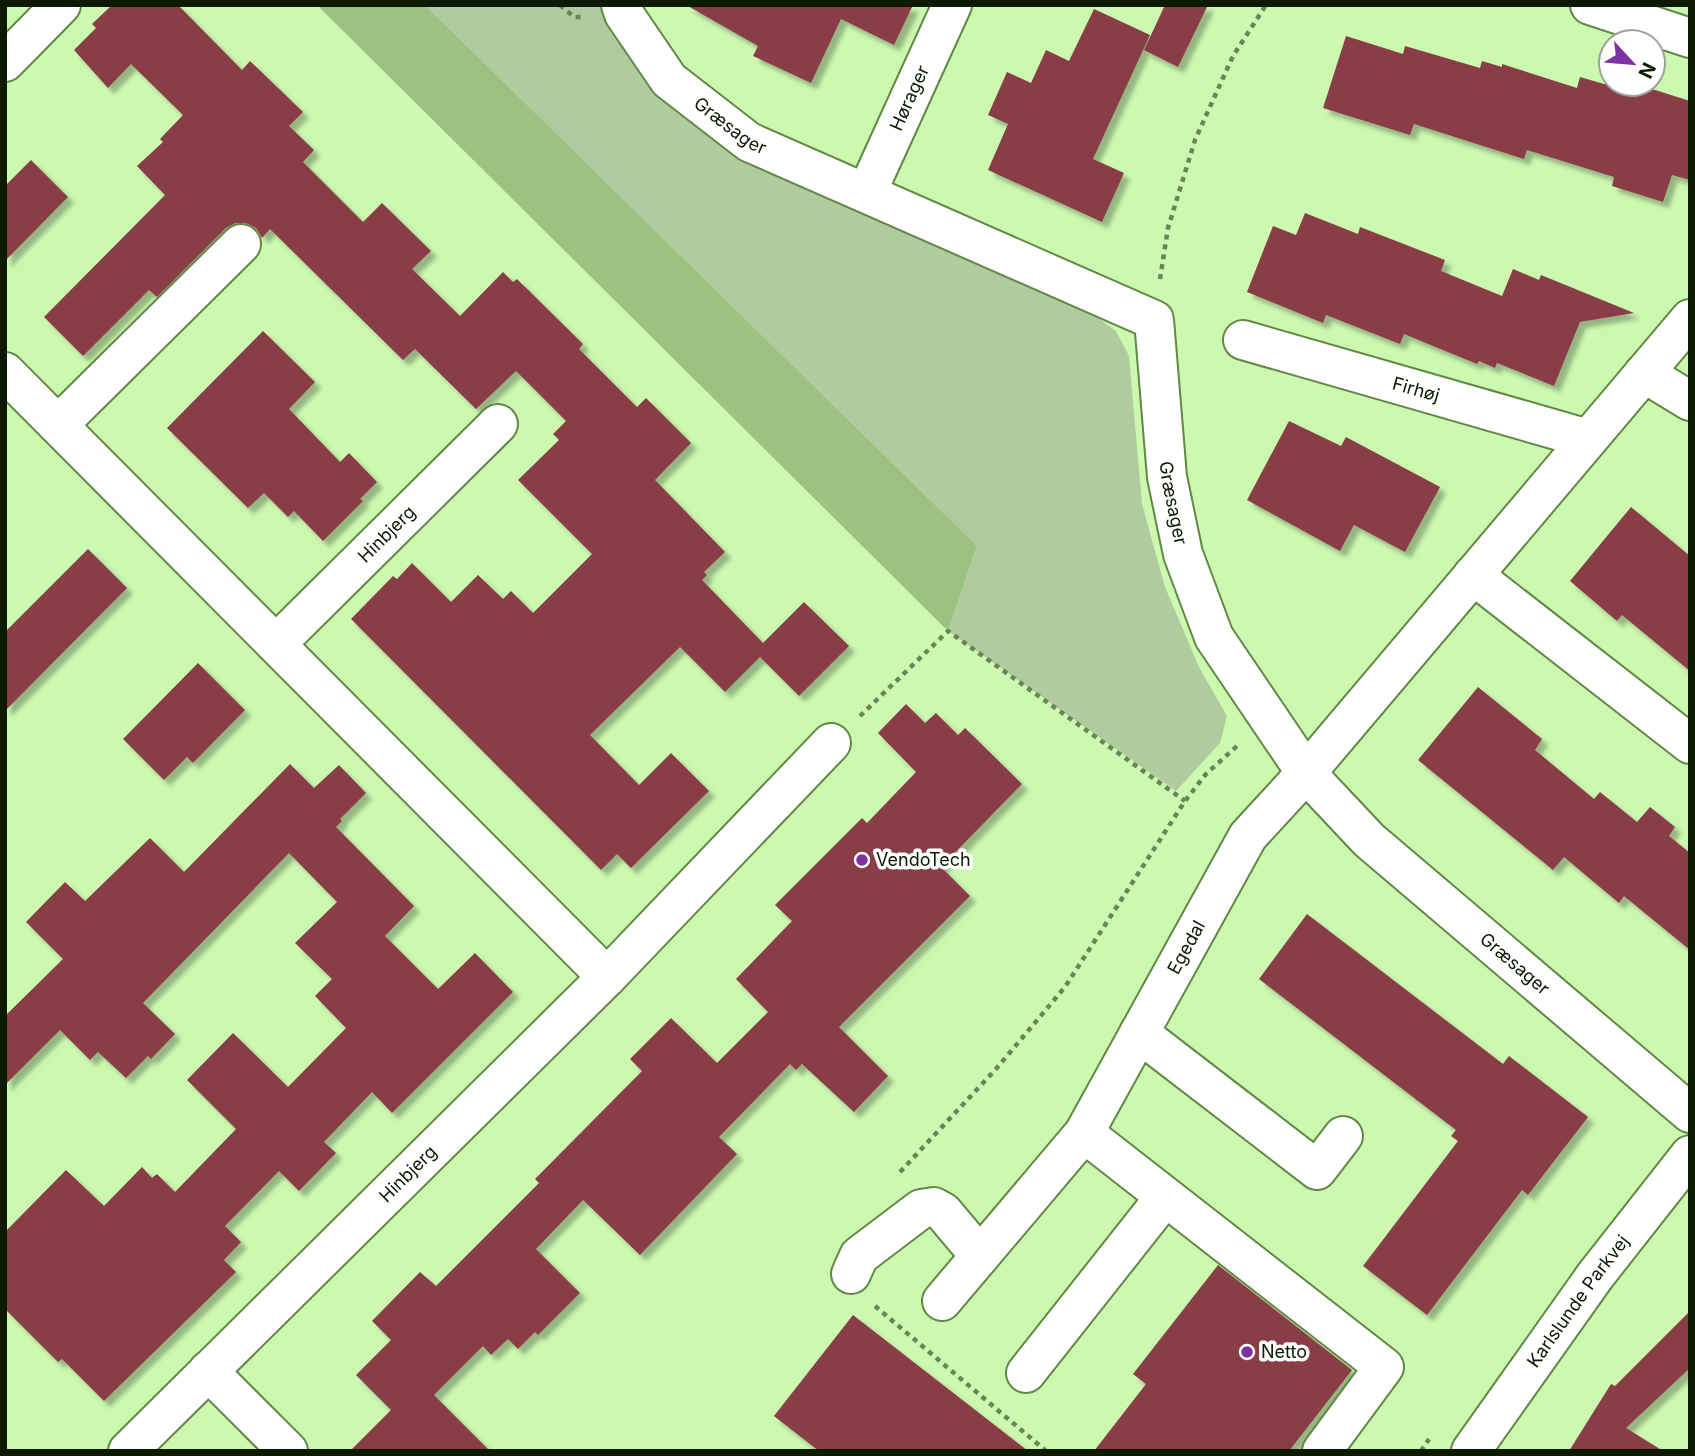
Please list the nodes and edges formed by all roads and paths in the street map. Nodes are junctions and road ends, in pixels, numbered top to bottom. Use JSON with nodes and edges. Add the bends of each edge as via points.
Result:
{"nodes":[{"id":1,"x":61,"y":5,"type":"edge"},
{"id":2,"x":621,"y":5,"type":"edge"},
{"id":3,"x":952,"y":5,"type":"edge"},
{"id":4,"x":1266,"y":5,"type":"edge"},
{"id":5,"x":1590,"y":5,"type":"edge"},
{"id":6,"x":1690,"y":38,"type":"edge"},
{"id":7,"x":5,"y":62,"type":"edge"},
{"id":8,"x":867,"y":192,"type":"junction"},
{"id":9,"x":241,"y":244,"type":"dead end"},
{"id":10,"x":1690,"y":319,"type":"edge"},
{"id":11,"x":1154,"y":320,"type":"junction"},
{"id":12,"x":1243,"y":340,"type":"dead end"},
{"id":13,"x":5,"y":372,"type":"edge"},
{"id":14,"x":1644,"y":373,"type":"junction"},
{"id":15,"x":1690,"y":401,"type":"edge"},
{"id":16,"x":498,"y":424,"type":"dead end"},
{"id":17,"x":58,"y":425,"type":"junction"},
{"id":18,"x":1588,"y":439,"type":"junction"},
{"id":19,"x":1473,"y":575,"type":"junction"},
{"id":20,"x":276,"y":644,"type":"junction"},
{"id":21,"x":1268,"y":717,"type":"junction"},
{"id":22,"x":831,"y":743,"type":"joint"},
{"id":23,"x":1690,"y":744,"type":"edge"},
{"id":24,"x":1306,"y":773,"type":"junction"},
{"id":25,"x":1185,"y":801,"type":"junction"},
{"id":26,"x":607,"y":977,"type":"junction"},
{"id":27,"x":1139,"y":1033,"type":"junction"},
{"id":28,"x":1690,"y":1113,"type":"edge"},
{"id":29,"x":1084,"y":1133,"type":"junction"},
{"id":30,"x":1343,"y":1136,"type":"dead end"},
{"id":31,"x":1690,"y":1155,"type":"edge"},
{"id":32,"x":893,"y":1180,"type":"dead end"},
{"id":33,"x":1166,"y":1197,"type":"junction"},
{"id":34,"x":980,"y":1256,"type":"junction"},
{"id":35,"x":852,"y":1274,"type":"joint"},
{"id":36,"x":942,"y":1301,"type":"dead end"},
{"id":37,"x":208,"y":1371,"type":"junction"},
{"id":38,"x":1026,"y":1373,"type":"dead end"},
{"id":39,"x":128,"y":1451,"type":"edge"},
{"id":40,"x":288,"y":1451,"type":"edge"},
{"id":41,"x":1046,"y":1451,"type":"edge"},
{"id":42,"x":1322,"y":1451,"type":"edge"},
{"id":43,"x":1471,"y":1451,"type":"edge"}],
"edges":[{"from":1,"to":7,"type":"street"},
{"from":2,"to":8,"type":"street","name":"Græsager","via":[[669,80],[749,142]]},
{"from":3,"to":8,"type":"street","name":"Hørager"},
{"from":4,"to":11,"type":"path","via":[[1233,56],[1195,140],[1168,228]]},
{"from":5,"to":6,"type":"street"},
{"from":8,"to":11,"type":"street","name":"Græsager"},
{"from":9,"to":17,"type":"street"},
{"from":10,"to":14,"type":"street"},
{"from":11,"to":21,"type":"street","name":"Græsager","via":[[1167,477],[1183,554],[1214,637]]},
{"from":12,"to":18,"type":"street","name":"Firhøj"},
{"from":13,"to":17,"type":"street"},
{"from":14,"to":15,"type":"street"},
{"from":14,"to":18,"type":"street"},
{"from":16,"to":20,"type":"street","name":"Hinbjerg"},
{"from":17,"to":20,"type":"street"},
{"from":18,"to":19,"type":"street"},
{"from":19,"to":23,"type":"street"},
{"from":19,"to":24,"type":"street"},
{"from":20,"to":26,"type":"street"},
{"from":21,"to":24,"type":"street","name":"Græsager"},
{"from":21,"to":25,"type":"path","via":[[1206,774]]},
{"from":22,"to":25,"type":"path","via":[[948,631]]},
{"from":22,"to":26,"type":"street","name":"Hinbjerg"},
{"from":24,"to":27,"type":"street","name":"Egedal","via":[[1248,836]]},
{"from":24,"to":28,"type":"street","name":"Græsager","via":[[1369,840]]},
{"from":25,"to":32,"type":"path","via":[[1065,987]]},
{"from":26,"to":37,"type":"street","name":"Hinbjerg"},
{"from":27,"to":29,"type":"street","name":"Egedal"},
{"from":27,"to":30,"type":"street","via":[[1317,1170]]},
{"from":29,"to":33,"type":"street"},
{"from":29,"to":34,"type":"street","name":"Egedal"},
{"from":31,"to":43,"type":"street","name":"Karlslunde Parkvej","via":[[1595,1276]]},
{"from":33,"to":38,"type":"street"},
{"from":33,"to":42,"type":"street","via":[[1384,1367]]},
{"from":34,"to":35,"type":"street","via":[[934,1207],[921,1209],[859,1256]]},
{"from":34,"to":36,"type":"street","name":"Egedal"},
{"from":35,"to":41,"type":"path","via":[[856,1290]]},
{"from":37,"to":39,"type":"street","name":"Hinbjerg"},
{"from":37,"to":40,"type":"street"}]}
